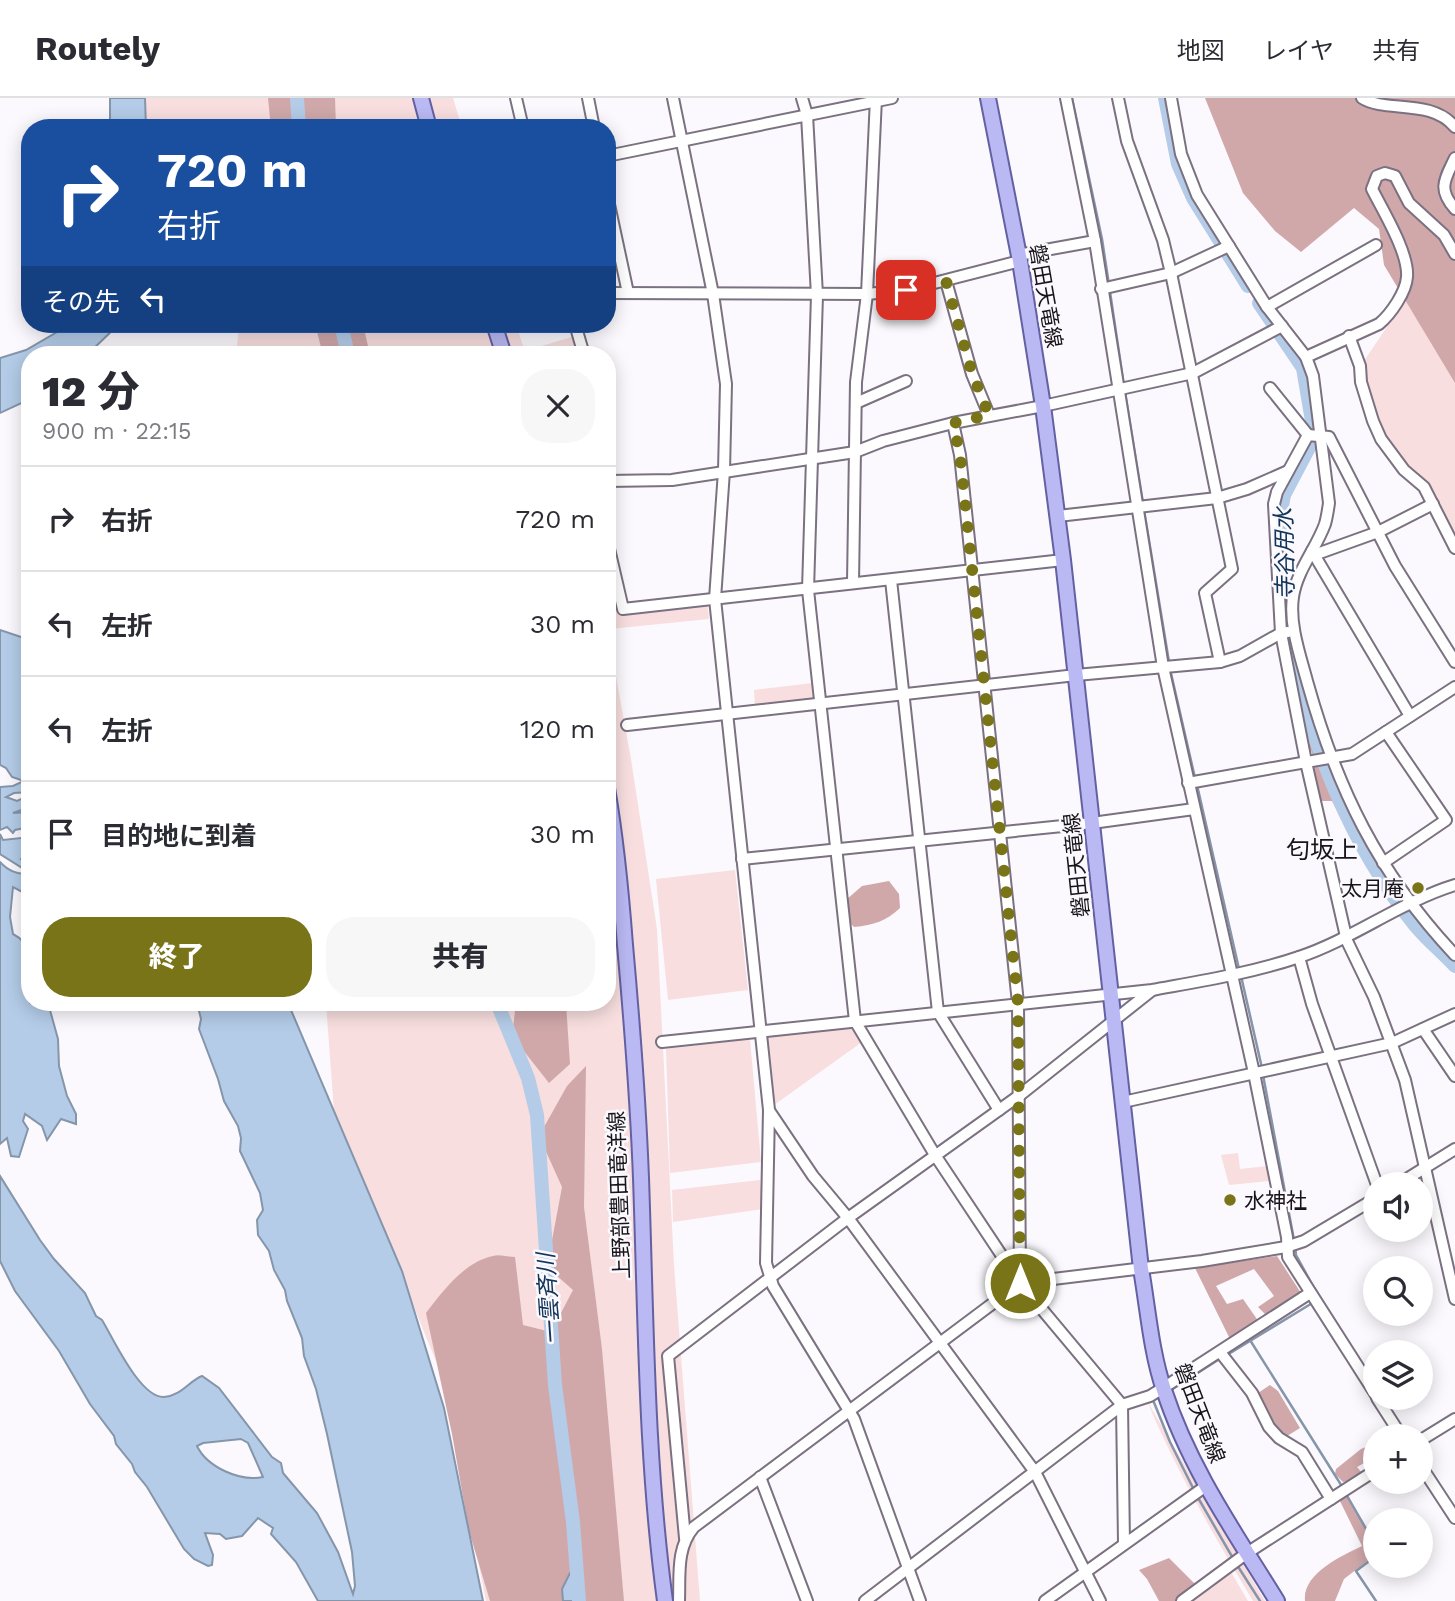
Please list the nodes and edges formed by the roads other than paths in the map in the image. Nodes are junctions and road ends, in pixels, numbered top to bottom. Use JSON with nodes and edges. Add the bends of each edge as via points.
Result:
{"nodes":[{"id":1,"x":421,"y":98,"type":"edge"},
{"id":2,"x":516,"y":98,"type":"edge"},
{"id":3,"x":588,"y":98,"type":"edge"},
{"id":4,"x":673,"y":98,"type":"edge"},
{"id":5,"x":802,"y":98,"type":"edge"},
{"id":6,"x":892,"y":98,"type":"edge"},
{"id":7,"x":988,"y":98,"type":"edge"},
{"id":8,"x":1066,"y":98,"type":"edge"},
{"id":9,"x":1118,"y":98,"type":"edge"},
{"id":10,"x":1171,"y":98,"type":"edge"},
{"id":11,"x":1362,"y":98,"type":"edge"},
{"id":12,"x":876,"y":100,"type":"edge"},
{"id":13,"x":807,"y":115,"type":"junction"},
{"id":14,"x":427,"y":119,"type":"edge"},
{"id":15,"x":521,"y":119,"type":"edge"},
{"id":16,"x":592,"y":119,"type":"edge"},
{"id":17,"x":1455,"y":127,"type":"edge"},
{"id":18,"x":682,"y":141,"type":"junction"},
{"id":19,"x":616,"y":154,"type":"edge"},
{"id":20,"x":1455,"y":158,"type":"edge"},
{"id":21,"x":1455,"y":209,"type":"edge"},
{"id":22,"x":616,"y":237,"type":"edge"},
{"id":23,"x":1095,"y":241,"type":"junction"},
{"id":24,"x":1376,"y":245,"type":"dead end"},
{"id":25,"x":1229,"y":246,"type":"junction"},
{"id":26,"x":1455,"y":254,"type":"edge"},
{"id":27,"x":1019,"y":258,"type":"junction"},
{"id":28,"x":1171,"y":273,"type":"junction"},
{"id":29,"x":946,"y":281,"type":"junction"},
{"id":30,"x":1101,"y":289,"type":"junction"},
{"id":31,"x":616,"y":293,"type":"edge"},
{"id":32,"x":628,"y":293,"type":"junction"},
{"id":33,"x":713,"y":294,"type":"junction"},
{"id":34,"x":867,"y":294,"type":"junction"},
{"id":35,"x":817,"y":295,"type":"junction"},
{"id":36,"x":1267,"y":307,"type":"junction"},
{"id":37,"x":1282,"y":326,"type":"junction"},
{"id":38,"x":1349,"y":336,"type":"junction"},
{"id":39,"x":1306,"y":357,"type":"junction"},
{"id":40,"x":1193,"y":373,"type":"junction"},
{"id":41,"x":906,"y":381,"type":"dead end"},
{"id":42,"x":1270,"y":388,"type":"dead end"},
{"id":43,"x":1118,"y":389,"type":"junction"},
{"id":44,"x":856,"y":403,"type":"junction"},
{"id":45,"x":1044,"y":406,"type":"junction"},
{"id":46,"x":989,"y":415,"type":"junction"},
{"id":47,"x":953,"y":423,"type":"junction"},
{"id":48,"x":1308,"y":435,"type":"junction"},
{"id":49,"x":1321,"y":435,"type":"junction"},
{"id":50,"x":855,"y":452,"type":"junction"},
{"id":51,"x":811,"y":457,"type":"junction"},
{"id":52,"x":724,"y":471,"type":"junction"},
{"id":53,"x":1288,"y":471,"type":"junction"},
{"id":54,"x":616,"y":481,"type":"edge"},
{"id":55,"x":1217,"y":498,"type":"junction"},
{"id":56,"x":1433,"y":504,"type":"junction"},
{"id":57,"x":1137,"y":507,"type":"junction"},
{"id":58,"x":1058,"y":516,"type":"junction"},
{"id":59,"x":1378,"y":532,"type":"junction"},
{"id":60,"x":1455,"y":548,"type":"edge"},
{"id":61,"x":1313,"y":553,"type":"junction"},
{"id":62,"x":1063,"y":560,"type":"junction"},
{"id":63,"x":971,"y":570,"type":"junction"},
{"id":64,"x":616,"y":579,"type":"edge"},
{"id":65,"x":891,"y":580,"type":"junction"},
{"id":66,"x":853,"y":583,"type":"junction"},
{"id":67,"x":808,"y":590,"type":"junction"},
{"id":68,"x":715,"y":599,"type":"junction"},
{"id":69,"x":1294,"y":631,"type":"junction"},
{"id":70,"x":1282,"y":633,"type":"junction"},
{"id":71,"x":1220,"y":662,"type":"junction"},
{"id":72,"x":1455,"y":662,"type":"edge"},
{"id":73,"x":1163,"y":667,"type":"junction"},
{"id":74,"x":1076,"y":675,"type":"junction"},
{"id":75,"x":983,"y":685,"type":"junction"},
{"id":76,"x":1455,"y":687,"type":"edge"},
{"id":77,"x":904,"y":695,"type":"junction"},
{"id":78,"x":822,"y":702,"type":"junction"},
{"id":79,"x":726,"y":712,"type":"junction"},
{"id":80,"x":1410,"y":716,"type":"junction"},
{"id":81,"x":627,"y":725,"type":"dead end"},
{"id":82,"x":1386,"y":732,"type":"junction"},
{"id":83,"x":1331,"y":758,"type":"junction"},
{"id":84,"x":1306,"y":762,"type":"junction"},
{"id":85,"x":1188,"y":783,"type":"junction"},
{"id":86,"x":1194,"y":809,"type":"junction"},
{"id":87,"x":1092,"y":823,"type":"junction"},
{"id":88,"x":999,"y":832,"type":"junction"},
{"id":89,"x":616,"y":837,"type":"edge"},
{"id":90,"x":919,"y":840,"type":"junction"},
{"id":91,"x":835,"y":849,"type":"junction"},
{"id":92,"x":742,"y":859,"type":"junction"},
{"id":93,"x":1383,"y":863,"type":"junction"},
{"id":94,"x":1455,"y":885,"type":"edge"},
{"id":95,"x":1410,"y":904,"type":"junction"},
{"id":96,"x":1346,"y":937,"type":"junction"},
{"id":97,"x":1455,"y":955,"type":"edge"},
{"id":98,"x":1299,"y":957,"type":"junction"},
{"id":99,"x":1231,"y":975,"type":"junction"},
{"id":100,"x":1152,"y":990,"type":"junction"},
{"id":101,"x":1111,"y":993,"type":"junction"},
{"id":102,"x":1018,"y":1003,"type":"junction"},
{"id":103,"x":938,"y":1012,"type":"junction"},
{"id":104,"x":1455,"y":1014,"type":"edge"},
{"id":105,"x":1115,"y":1018,"type":"junction"},
{"id":106,"x":855,"y":1021,"type":"junction"},
{"id":107,"x":1423,"y":1028,"type":"junction"},
{"id":108,"x":760,"y":1031,"type":"junction"},
{"id":109,"x":662,"y":1042,"type":"dead end"},
{"id":110,"x":1391,"y":1042,"type":"junction"},
{"id":111,"x":1330,"y":1056,"type":"junction"},
{"id":112,"x":1254,"y":1073,"type":"junction"},
{"id":113,"x":1455,"y":1076,"type":"edge"},
{"id":114,"x":1020,"y":1095,"type":"junction"},
{"id":115,"x":1123,"y":1102,"type":"junction"},
{"id":116,"x":769,"y":1110,"type":"junction"},
{"id":117,"x":999,"y":1110,"type":"junction"},
{"id":118,"x":1455,"y":1149,"type":"edge"},
{"id":119,"x":935,"y":1155,"type":"junction"},
{"id":120,"x":1425,"y":1167,"type":"junction"},
{"id":121,"x":1372,"y":1172,"type":"edge"},
{"id":122,"x":1417,"y":1172,"type":"edge"},
{"id":123,"x":1363,"y":1206,"type":"edge"},
{"id":124,"x":848,"y":1218,"type":"junction"},
{"id":125,"x":1286,"y":1247,"type":"junction"},
{"id":126,"x":1141,"y":1269,"type":"junction"},
{"id":127,"x":769,"y":1277,"type":"junction"},
{"id":128,"x":1020,"y":1283,"type":"junction"},
{"id":129,"x":1310,"y":1293,"type":"junction"},
{"id":130,"x":1455,"y":1299,"type":"edge"},
{"id":131,"x":940,"y":1342,"type":"junction"},
{"id":132,"x":1220,"y":1352,"type":"junction"},
{"id":133,"x":1363,"y":1377,"type":"edge"},
{"id":134,"x":1163,"y":1388,"type":"junction"},
{"id":135,"x":1122,"y":1405,"type":"junction"},
{"id":136,"x":850,"y":1410,"type":"junction"},
{"id":137,"x":1455,"y":1419,"type":"edge"},
{"id":138,"x":1433,"y":1433,"type":"edge"},
{"id":139,"x":1035,"y":1472,"type":"junction"},
{"id":140,"x":760,"y":1477,"type":"junction"},
{"id":141,"x":1363,"y":1478,"type":"edge"},
{"id":142,"x":1433,"y":1484,"type":"edge"},
{"id":143,"x":1206,"y":1486,"type":"junction"},
{"id":144,"x":1331,"y":1499,"type":"junction"},
{"id":145,"x":1455,"y":1518,"type":"edge"},
{"id":146,"x":685,"y":1538,"type":"junction"},
{"id":147,"x":1124,"y":1543,"type":"junction"},
{"id":148,"x":1247,"y":1553,"type":"junction"},
{"id":149,"x":908,"y":1567,"type":"junction"},
{"id":150,"x":1084,"y":1571,"type":"junction"},
{"id":151,"x":665,"y":1601,"type":"edge"},
{"id":152,"x":680,"y":1601,"type":"edge"},
{"id":153,"x":807,"y":1601,"type":"edge"},
{"id":154,"x":865,"y":1601,"type":"edge"},
{"id":155,"x":920,"y":1601,"type":"edge"},
{"id":156,"x":1045,"y":1601,"type":"edge"},
{"id":157,"x":1100,"y":1601,"type":"edge"},
{"id":158,"x":1182,"y":1601,"type":"edge"},
{"id":159,"x":1277,"y":1601,"type":"edge"}],
"edges":[{"from":1,"to":14,"type":"main road"},
{"from":2,"to":15,"type":"street"},
{"from":3,"to":16,"type":"street"},
{"from":4,"to":18,"type":"street"},
{"from":5,"to":13,"type":"street"},
{"from":6,"to":12,"type":"street"},
{"from":7,"to":27,"type":"main road","name":"磐田天竜線"},
{"from":8,"to":23,"type":"street"},
{"from":9,"to":28,"type":"street","via":[[1127,141]]},
{"from":10,"to":25,"type":"street","via":[[1181,154],[1197,195]]},
{"from":11,"to":17,"type":"street","via":[[1414,102],[1442,114]]},
{"from":12,"to":13,"type":"street"},
{"from":12,"to":34,"type":"street"},
{"from":13,"to":18,"type":"street"},
{"from":13,"to":35,"type":"street"},
{"from":18,"to":19,"type":"street"},
{"from":18,"to":33,"type":"street"},
{"from":20,"to":21,"type":"street","via":[[1443,187]]},
{"from":22,"to":32,"type":"street"},
{"from":23,"to":27,"type":"street"},
{"from":23,"to":30,"type":"street"},
{"from":24,"to":36,"type":"street"},
{"from":25,"to":28,"type":"street"},
{"from":25,"to":36,"type":"street"},
{"from":26,"to":38,"type":"street","via":[[1444,235],[1409,203],[1395,176],[1377,176],[1372,189],[1401,252],[1407,278],[1379,324]]},
{"from":27,"to":29,"type":"street"},
{"from":27,"to":45,"type":"main road","name":"磐田天竜線"},
{"from":28,"to":30,"type":"street"},
{"from":28,"to":40,"type":"street"},
{"from":29,"to":34,"type":"street"},
{"from":29,"to":46,"type":"street"},
{"from":30,"to":43,"type":"street"},
{"from":31,"to":32,"type":"street"},
{"from":32,"to":33,"type":"street"},
{"from":33,"to":35,"type":"street"},
{"from":33,"to":52,"type":"street","via":[[726,384]]},
{"from":34,"to":35,"type":"street"},
{"from":34,"to":44,"type":"street"},
{"from":35,"to":51,"type":"street"},
{"from":36,"to":37,"type":"street"},
{"from":37,"to":39,"type":"street"},
{"from":37,"to":40,"type":"street"},
{"from":38,"to":39,"type":"street"},
{"from":38,"to":56,"type":"street","via":[[1381,439],[1404,470],[1424,487]]},
{"from":39,"to":49,"type":"street"},
{"from":40,"to":43,"type":"street"},
{"from":40,"to":55,"type":"street"},
{"from":41,"to":44,"type":"street"},
{"from":42,"to":48,"type":"street"},
{"from":43,"to":45,"type":"street"},
{"from":43,"to":57,"type":"street"},
{"from":44,"to":50,"type":"street"},
{"from":45,"to":46,"type":"street"},
{"from":45,"to":58,"type":"main road","name":"磐田天竜線"},
{"from":46,"to":47,"type":"street"},
{"from":47,"to":50,"type":"street"},
{"from":47,"to":63,"type":"street"},
{"from":48,"to":49,"type":"street"},
{"from":48,"to":53,"type":"street"},
{"from":49,"to":59,"type":"street","via":[[1329,437]]},
{"from":49,"to":61,"type":"street","via":[[1329,503]]},
{"from":50,"to":51,"type":"street"},
{"from":50,"to":66,"type":"street"},
{"from":51,"to":52,"type":"street"},
{"from":51,"to":67,"type":"street"},
{"from":52,"to":54,"type":"street","via":[[672,480]]},
{"from":52,"to":68,"type":"street"},
{"from":53,"to":55,"type":"street"},
{"from":53,"to":70,"type":"street","via":[[1274,504]]},
{"from":55,"to":57,"type":"street"},
{"from":55,"to":71,"type":"street","via":[[1232,569],[1205,593]]},
{"from":56,"to":59,"type":"street"},
{"from":56,"to":60,"type":"street"},
{"from":57,"to":58,"type":"street"},
{"from":57,"to":73,"type":"street"},
{"from":58,"to":62,"type":"main road","name":"磐田天竜線"},
{"from":59,"to":61,"type":"street"},
{"from":59,"to":72,"type":"street"},
{"from":61,"to":69,"type":"street","via":[[1292,599]]},
{"from":61,"to":80,"type":"street"},
{"from":62,"to":63,"type":"street"},
{"from":62,"to":74,"type":"main road","name":"磐田天竜線"},
{"from":63,"to":65,"type":"street"},
{"from":63,"to":75,"type":"street"},
{"from":64,"to":68,"type":"street","via":[[623,609]]},
{"from":65,"to":66,"type":"street"},
{"from":65,"to":77,"type":"street"},
{"from":66,"to":67,"type":"street"},
{"from":67,"to":68,"type":"street"},
{"from":67,"to":78,"type":"street"},
{"from":68,"to":79,"type":"street"},
{"from":69,"to":70,"type":"street"},
{"from":69,"to":83,"type":"street"},
{"from":70,"to":71,"type":"street"},
{"from":70,"to":84,"type":"street"},
{"from":71,"to":73,"type":"street"},
{"from":73,"to":74,"type":"street"},
{"from":73,"to":85,"type":"street"},
{"from":74,"to":75,"type":"street"},
{"from":74,"to":87,"type":"main road","name":"磐田天竜線"},
{"from":75,"to":77,"type":"street"},
{"from":75,"to":88,"type":"street"},
{"from":76,"to":80,"type":"street"},
{"from":77,"to":78,"type":"street"},
{"from":77,"to":90,"type":"street"},
{"from":78,"to":79,"type":"street"},
{"from":78,"to":91,"type":"street"},
{"from":79,"to":81,"type":"street"},
{"from":79,"to":92,"type":"street"},
{"from":80,"to":82,"type":"street"},
{"from":82,"to":83,"type":"street","via":[[1352,754]]},
{"from":82,"to":93,"type":"street","via":[[1446,820]]},
{"from":83,"to":84,"type":"street"},
{"from":83,"to":93,"type":"street","via":[[1355,815]]},
{"from":84,"to":85,"type":"street"},
{"from":84,"to":96,"type":"street"},
{"from":85,"to":86,"type":"street"},
{"from":86,"to":87,"type":"street"},
{"from":86,"to":99,"type":"street"},
{"from":87,"to":88,"type":"street"},
{"from":87,"to":101,"type":"main road","name":"磐田天竜線"},
{"from":88,"to":90,"type":"street"},
{"from":88,"to":102,"type":"street"},
{"from":89,"to":151,"type":"main road","name":"上野部豊田竜洋線","via":[[641,1177],[648,1417]]},
{"from":90,"to":91,"type":"street"},
{"from":90,"to":103,"type":"street"},
{"from":91,"to":92,"type":"street"},
{"from":91,"to":106,"type":"street"},
{"from":92,"to":108,"type":"street"},
{"from":93,"to":95,"type":"street"},
{"from":94,"to":95,"type":"street"},
{"from":95,"to":96,"type":"street"},
{"from":95,"to":97,"type":"street"},
{"from":96,"to":98,"type":"street"},
{"from":96,"to":110,"type":"street"},
{"from":98,"to":99,"type":"street"},
{"from":98,"to":111,"type":"street"},
{"from":99,"to":100,"type":"street"},
{"from":99,"to":112,"type":"street"},
{"from":100,"to":101,"type":"street"},
{"from":100,"to":105,"type":"street"},
{"from":101,"to":102,"type":"street"},
{"from":101,"to":105,"type":"main road","name":"磐田天竜線"},
{"from":102,"to":103,"type":"street"},
{"from":102,"to":114,"type":"street"},
{"from":103,"to":106,"type":"street"},
{"from":103,"to":117,"type":"street"},
{"from":104,"to":107,"type":"street"},
{"from":105,"to":114,"type":"street"},
{"from":105,"to":115,"type":"main road","name":"磐田天竜線"},
{"from":106,"to":108,"type":"street"},
{"from":106,"to":119,"type":"street"},
{"from":107,"to":110,"type":"street"},
{"from":107,"to":113,"type":"street"},
{"from":108,"to":109,"type":"street"},
{"from":108,"to":116,"type":"street"},
{"from":110,"to":111,"type":"street"},
{"from":110,"to":120,"type":"street","via":[[1405,1080]]},
{"from":111,"to":112,"type":"street"},
{"from":111,"to":121,"type":"street"},
{"from":112,"to":115,"type":"street"},
{"from":112,"to":125,"type":"street"},
{"from":114,"to":117,"type":"street"},
{"from":114,"to":128,"type":"street"},
{"from":115,"to":126,"type":"main road","name":"磐田天竜線"},
{"from":116,"to":124,"type":"street"},
{"from":116,"to":127,"type":"street"},
{"from":117,"to":119,"type":"street"},
{"from":118,"to":120,"type":"street"},
{"from":119,"to":124,"type":"street"},
{"from":119,"to":128,"type":"street"},
{"from":120,"to":122,"type":"street"},
{"from":120,"to":130,"type":"street"},
{"from":123,"to":125,"type":"street"},
{"from":124,"to":127,"type":"street"},
{"from":124,"to":131,"type":"street"},
{"from":125,"to":126,"type":"street"},
{"from":125,"to":129,"type":"street"},
{"from":126,"to":128,"type":"street"},
{"from":126,"to":134,"type":"main road","name":"磐田天竜線"},
{"from":127,"to":136,"type":"street"},
{"from":127,"to":146,"type":"street","via":[[668,1356]]},
{"from":128,"to":131,"type":"street"},
{"from":128,"to":135,"type":"street"},
{"from":129,"to":132,"type":"street"},
{"from":129,"to":133,"type":"street"},
{"from":131,"to":136,"type":"street"},
{"from":131,"to":139,"type":"street"},
{"from":132,"to":134,"type":"street"},
{"from":132,"to":144,"type":"street","via":[[1252,1393],[1269,1427],[1302,1452]]},
{"from":134,"to":135,"type":"street"},
{"from":134,"to":143,"type":"main road","name":"磐田天竜線"},
{"from":135,"to":139,"type":"street"},
{"from":135,"to":147,"type":"street"},
{"from":136,"to":140,"type":"street"},
{"from":136,"to":149,"type":"street"},
{"from":137,"to":138,"type":"street"},
{"from":139,"to":149,"type":"street"},
{"from":139,"to":150,"type":"street"},
{"from":140,"to":146,"type":"street"},
{"from":140,"to":153,"type":"street"},
{"from":141,"to":144,"type":"street"},
{"from":142,"to":145,"type":"street"},
{"from":143,"to":147,"type":"street"},
{"from":143,"to":148,"type":"main road","name":"磐田天竜線"},
{"from":144,"to":148,"type":"street"},
{"from":146,"to":152,"type":"street","via":[[680,1556]]},
{"from":147,"to":150,"type":"street"},
{"from":148,"to":158,"type":"street"},
{"from":148,"to":159,"type":"main road","name":"磐田天竜線"},
{"from":149,"to":154,"type":"street"},
{"from":149,"to":155,"type":"street"},
{"from":150,"to":156,"type":"street"},
{"from":150,"to":157,"type":"street"}]}
